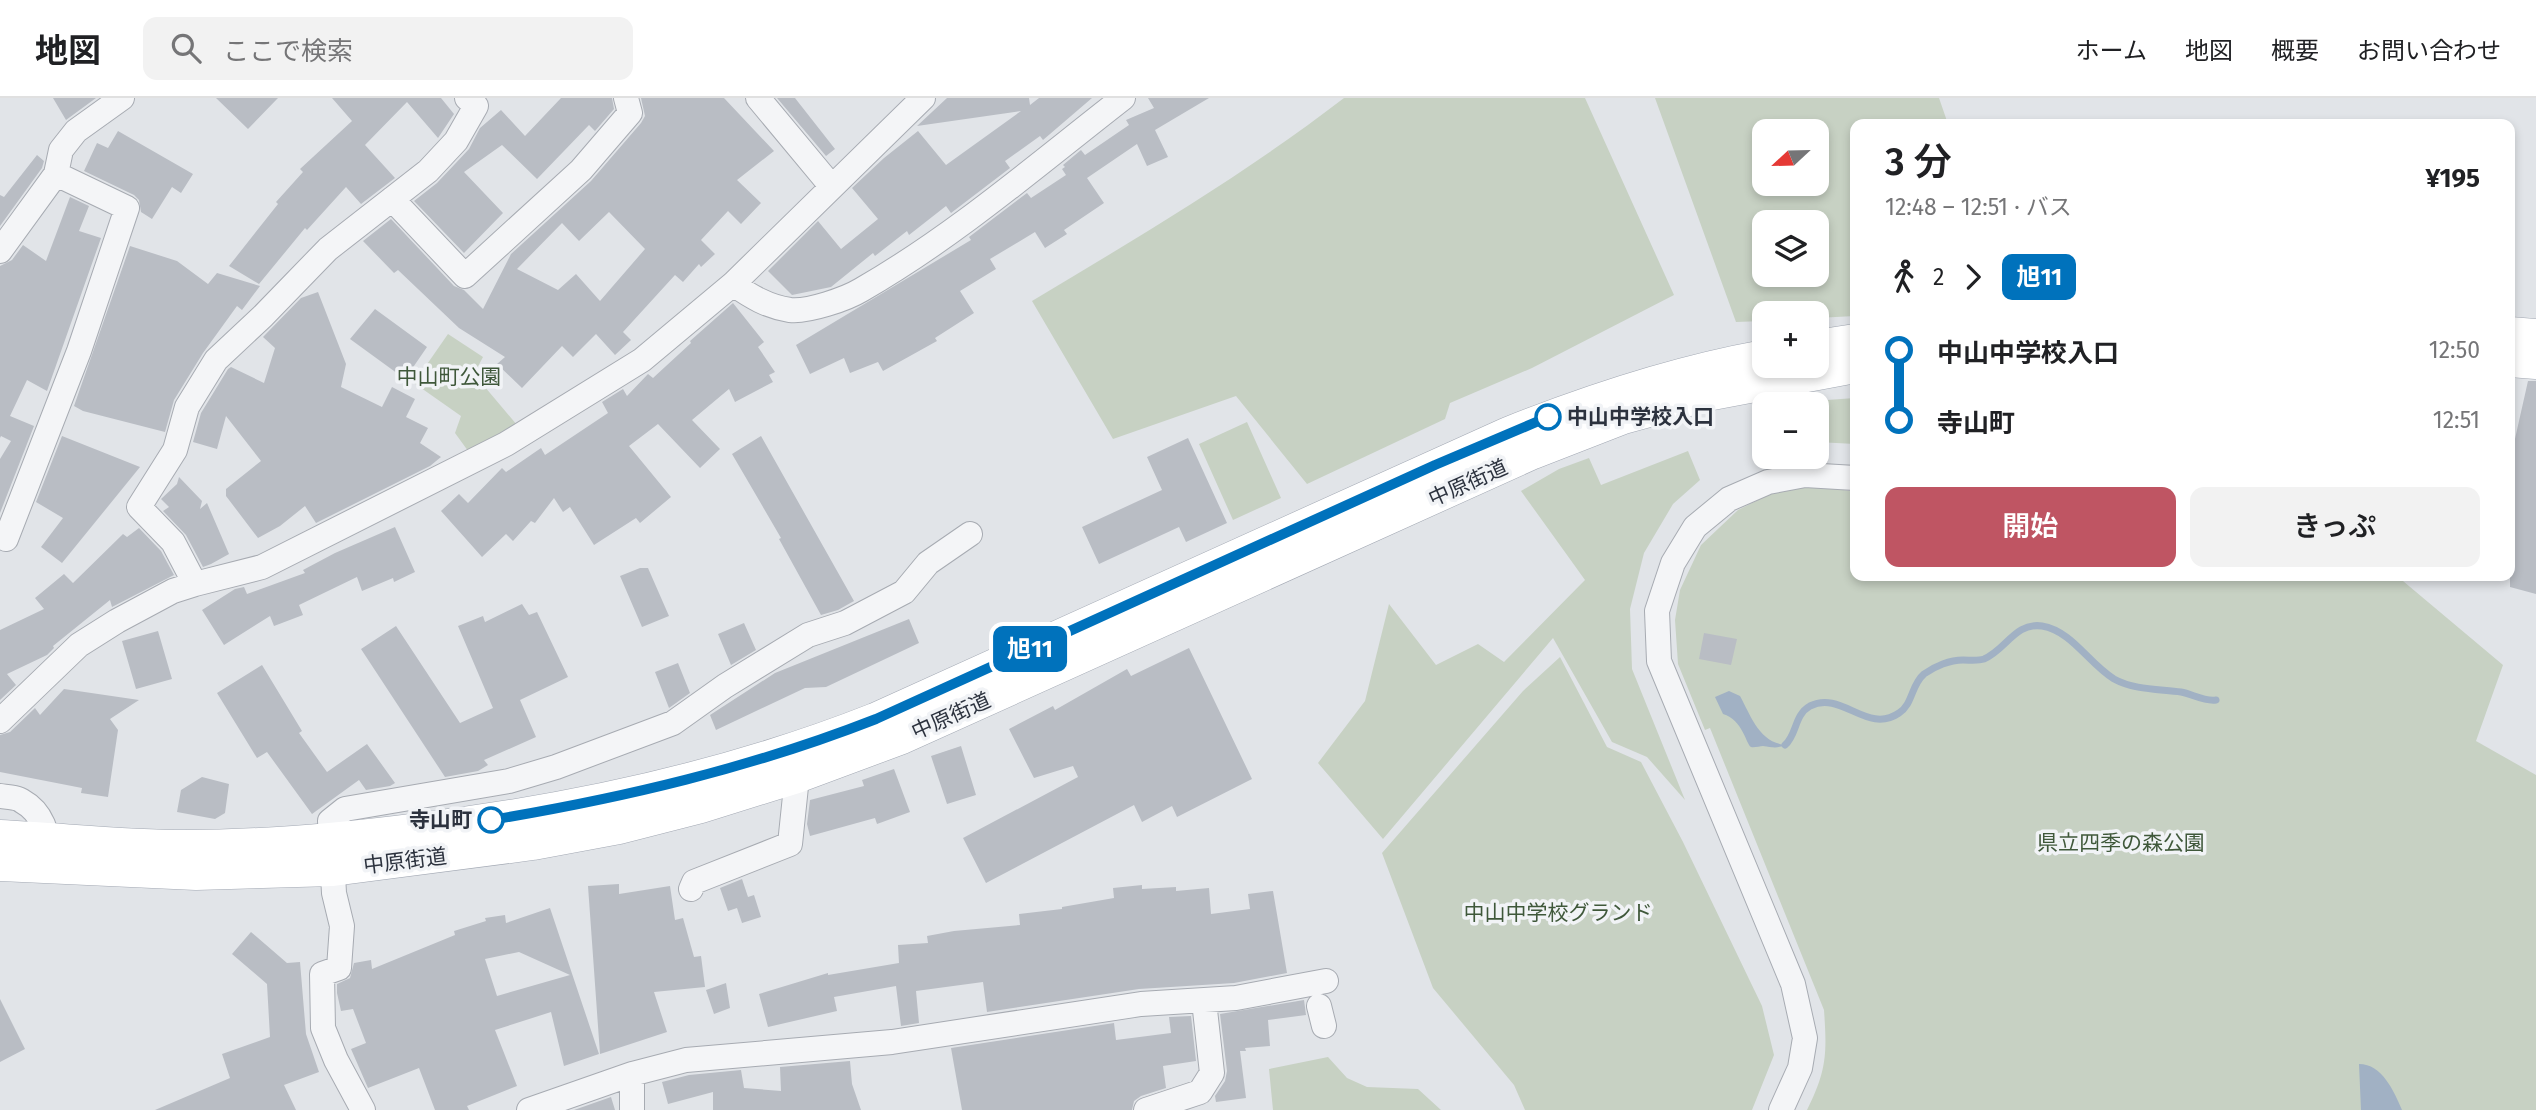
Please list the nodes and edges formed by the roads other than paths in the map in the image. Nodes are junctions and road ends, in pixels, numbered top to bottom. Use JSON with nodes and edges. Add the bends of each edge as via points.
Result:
{"nodes":[{"id":1,"x":122,"y":98,"type":"edge"},
{"id":2,"x":467,"y":98,"type":"edge"},
{"id":3,"x":626,"y":98,"type":"edge"},
{"id":4,"x":758,"y":98,"type":"edge"},
{"id":5,"x":923,"y":98,"type":"edge"},
{"id":6,"x":1124,"y":98,"type":"edge"},
{"id":7,"x":57,"y":174,"type":"junction"},
{"id":8,"x":832,"y":187,"type":"junction"},
{"id":9,"x":392,"y":199,"type":"junction"},
{"id":10,"x":0,"y":251,"type":"edge"},
{"id":11,"x":733,"y":284,"type":"junction"},
{"id":12,"x":2515,"y":333,"type":"edge"},
{"id":13,"x":2536,"y":335,"type":"edge"},
{"id":14,"x":1850,"y":341,"type":"edge"},
{"id":15,"x":1829,"y":344,"type":"edge"},
{"id":16,"x":1752,"y":359,"type":"edge"},
{"id":17,"x":2515,"y":361,"type":"edge"},
{"id":18,"x":2536,"y":363,"type":"edge"},
{"id":19,"x":1850,"y":368,"type":"edge"},
{"id":20,"x":1850,"y":478,"type":"edge"},
{"id":21,"x":0,"y":534,"type":"edge"},
{"id":22,"x":970,"y":534,"type":"dead end"},
{"id":23,"x":195,"y":584,"type":"junction"},
{"id":24,"x":0,"y":721,"type":"edge"},
{"id":25,"x":797,"y":777,"type":"junction"},
{"id":26,"x":0,"y":796,"type":"edge"},
{"id":27,"x":0,"y":836,"type":"edge"},
{"id":28,"x":49,"y":853,"type":"junction"},
{"id":29,"x":332,"y":855,"type":"junction"},
{"id":30,"x":0,"y":864,"type":"edge"},
{"id":31,"x":691,"y":889,"type":"dead end"},
{"id":32,"x":1320,"y":999,"type":"dead end"},
{"id":33,"x":1204,"y":1001,"type":"junction"},
{"id":34,"x":632,"y":1074,"type":"junction"},
{"id":35,"x":363,"y":1110,"type":"edge"},
{"id":36,"x":529,"y":1110,"type":"edge"},
{"id":37,"x":632,"y":1110,"type":"edge"},
{"id":38,"x":1146,"y":1110,"type":"edge"},
{"id":39,"x":1781,"y":1110,"type":"edge"}],
"edges":[{"from":1,"to":7,"type":"street","via":[[76,131],[61,149]]},
{"from":2,"to":9,"type":"street","via":[[476,106],[456,141]]},
{"from":3,"to":9,"type":"street","via":[[631,113],[581,170],[465,276]]},
{"from":4,"to":8,"type":"street"},
{"from":5,"to":8,"type":"street"},
{"from":6,"to":11,"type":"street","via":[[953,230],[859,291],[823,305],[792,310],[755,299]]},
{"from":7,"to":10,"type":"street"},
{"from":7,"to":21,"type":"street","via":[[127,208],[79,351],[6,539]]},
{"from":8,"to":11,"type":"street"},
{"from":9,"to":23,"type":"street","via":[[328,249],[216,360],[187,407],[175,450],[139,507],[173,542]]},
{"from":11,"to":23,"type":"street","via":[[642,360],[506,444],[262,567]]},
{"from":12,"to":13,"type":"main road"},
{"from":14,"to":15,"type":"main road"},
{"from":16,"to":29,"type":"main road","name":"中原街道","via":[[1588,402],[1508,433],[812,744],[716,773],[584,804],[476,822]]},
{"from":17,"to":18,"type":"main road"},
{"from":19,"to":25,"type":"main road","name":"中原街道","via":[[1707,395],[1623,418],[1520,459],[902,738]]},
{"from":20,"to":39,"type":"street","via":[[1805,475],[1768,482],[1729,499],[1695,527],[1672,563],[1657,611],[1659,661],[1793,984],[1805,1038],[1800,1068]]},
{"from":22,"to":29,"type":"street","via":[[928,563],[904,592],[845,623],[807,635],[673,723],[509,780],[345,809],[330,821]]},
{"from":23,"to":24,"type":"street","via":[[173,591],[79,645]]},
{"from":25,"to":29,"type":"main road","name":"中原街道","via":[[619,828],[533,844]]},
{"from":25,"to":31,"type":"street","via":[[790,844],[694,882]]},
{"from":26,"to":28,"type":"street","via":[[22,800],[40,818]]},
{"from":27,"to":28,"type":"main road","name":"中原街道"},
{"from":28,"to":29,"type":"main road","name":"中原街道","via":[[184,846]]},
{"from":28,"to":30,"type":"main road","name":"中原街道"},
{"from":29,"to":35,"type":"street","via":[[342,926],[339,968],[322,974],[323,1028]]},
{"from":32,"to":33,"type":"street"},
{"from":33,"to":34,"type":"street","via":[[1141,1004],[892,1042],[686,1060]]},
{"from":33,"to":38,"type":"street","via":[[1212,1073],[1200,1092]]},
{"from":34,"to":36,"type":"street"},
{"from":34,"to":37,"type":"street"}]}
